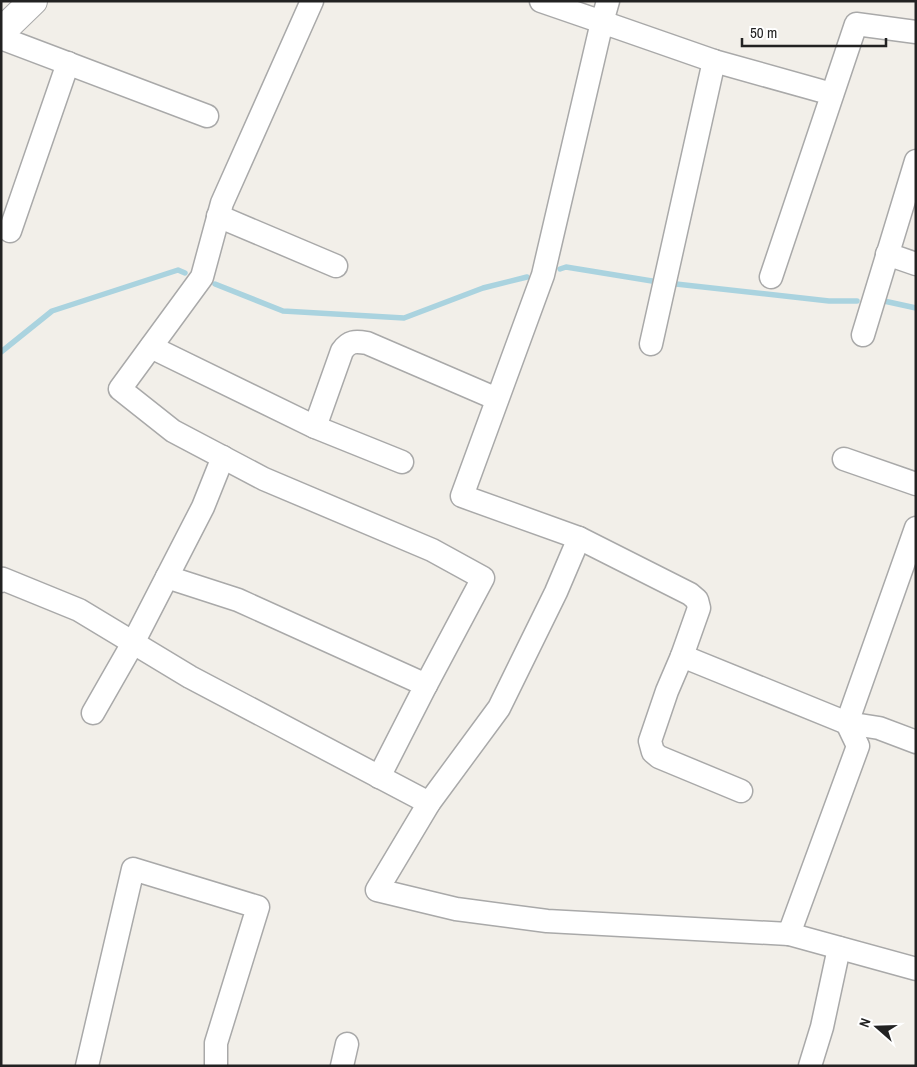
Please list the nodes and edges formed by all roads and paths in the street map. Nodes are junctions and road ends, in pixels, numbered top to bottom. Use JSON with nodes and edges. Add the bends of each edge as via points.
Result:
{"nodes":[{"id":1,"x":33,"y":1,"type":"edge"},
{"id":2,"x":312,"y":1,"type":"edge"},
{"id":3,"x":541,"y":1,"type":"edge"},
{"id":4,"x":605,"y":11,"type":"edge"},
{"id":5,"x":1,"y":32,"type":"edge"},
{"id":6,"x":916,"y":32,"type":"edge"},
{"id":7,"x":1,"y":38,"type":"edge"},
{"id":8,"x":714,"y":61,"type":"junction"},
{"id":9,"x":68,"y":63,"type":"junction"},
{"id":10,"x":832,"y":94,"type":"junction"},
{"id":11,"x":208,"y":116,"type":"dead end"},
{"id":12,"x":914,"y":175,"type":"edge"},
{"id":13,"x":218,"y":216,"type":"junction"},
{"id":14,"x":10,"y":231,"type":"dead end"},
{"id":15,"x":887,"y":254,"type":"junction"},
{"id":16,"x":916,"y":264,"type":"edge"},
{"id":17,"x":336,"y":266,"type":"dead end"},
{"id":18,"x":771,"y":277,"type":"dead end"},
{"id":19,"x":862,"y":335,"type":"dead end"},
{"id":20,"x":651,"y":344,"type":"dead end"},
{"id":21,"x":151,"y":347,"type":"junction"},
{"id":22,"x":497,"y":399,"type":"junction"},
{"id":23,"x":315,"y":427,"type":"junction"},
{"id":24,"x":223,"y":458,"type":"junction"},
{"id":25,"x":844,"y":460,"type":"dead end"},
{"id":26,"x":402,"y":462,"type":"dead end"},
{"id":27,"x":916,"y":484,"type":"edge"},
{"id":28,"x":916,"y":528,"type":"edge"},
{"id":29,"x":579,"y":538,"type":"junction"},
{"id":30,"x":167,"y":577,"type":"junction"},
{"id":31,"x":1,"y":581,"type":"edge"},
{"id":32,"x":133,"y":643,"type":"junction"},
{"id":33,"x":682,"y":656,"type":"junction"},
{"id":34,"x":426,"y":685,"type":"junction"},
{"id":35,"x":93,"y":713,"type":"dead end"},
{"id":36,"x":847,"y":723,"type":"junction"},
{"id":37,"x":916,"y":742,"type":"edge"},
{"id":38,"x":379,"y":777,"type":"junction"},
{"id":39,"x":741,"y":791,"type":"dead end"},
{"id":40,"x":429,"y":804,"type":"junction"},
{"id":41,"x":789,"y":934,"type":"junction"},
{"id":42,"x":839,"y":948,"type":"junction"},
{"id":43,"x":916,"y":969,"type":"edge"},
{"id":44,"x":347,"y":1044,"type":"dead end"},
{"id":45,"x":87,"y":1066,"type":"edge"},
{"id":46,"x":216,"y":1066,"type":"edge"},
{"id":47,"x":342,"y":1066,"type":"edge"},
{"id":48,"x":810,"y":1066,"type":"edge"}],
"edges":[{"from":1,"to":5,"type":"street"},
{"from":2,"to":13,"type":"street"},
{"from":3,"to":4,"type":"street"},
{"from":4,"to":8,"type":"street"},
{"from":4,"to":22,"type":"street","via":[[543,275]]},
{"from":6,"to":10,"type":"street","via":[[856,24]]},
{"from":7,"to":9,"type":"street"},
{"from":8,"to":10,"type":"street"},
{"from":8,"to":20,"type":"street"},
{"from":9,"to":11,"type":"street"},
{"from":9,"to":14,"type":"street"},
{"from":10,"to":18,"type":"street"},
{"from":12,"to":15,"type":"street"},
{"from":13,"to":17,"type":"street"},
{"from":13,"to":21,"type":"street","via":[[202,277]]},
{"from":15,"to":16,"type":"street"},
{"from":15,"to":19,"type":"street"},
{"from":21,"to":23,"type":"street"},
{"from":21,"to":24,"type":"street","via":[[120,389],[173,431]]},
{"from":22,"to":23,"type":"street","via":[[356,341],[347,344],[342,351]]},
{"from":22,"to":29,"type":"street","via":[[462,496]]},
{"from":23,"to":26,"type":"street"},
{"from":24,"to":30,"type":"street","via":[[203,508]]},
{"from":24,"to":34,"type":"street","via":[[264,479],[432,550],[483,578]]},
{"from":25,"to":27,"type":"street"},
{"from":28,"to":36,"type":"street"},
{"from":29,"to":33,"type":"street","via":[[697,600],[699,608]]},
{"from":29,"to":40,"type":"street","via":[[500,708]]},
{"from":30,"to":32,"type":"street"},
{"from":30,"to":34,"type":"street","via":[[238,600]]},
{"from":31,"to":32,"type":"street","via":[[3,579],[79,610]]},
{"from":32,"to":35,"type":"street"},
{"from":32,"to":38,"type":"street","via":[[190,677]]},
{"from":33,"to":36,"type":"street"},
{"from":33,"to":39,"type":"street","via":[[653,731],[650,741],[653,752]]},
{"from":34,"to":38,"type":"street"},
{"from":36,"to":37,"type":"street","via":[[879,728]]},
{"from":36,"to":41,"type":"street","via":[[858,746]]},
{"from":38,"to":40,"type":"street"},
{"from":40,"to":41,"type":"street","via":[[377,890],[456,909],[547,921]]},
{"from":41,"to":42,"type":"street"},
{"from":42,"to":43,"type":"street"},
{"from":42,"to":48,"type":"street"},
{"from":44,"to":47,"type":"street"},
{"from":45,"to":46,"type":"street","via":[[132,868],[258,907],[216,1043]]}]}
